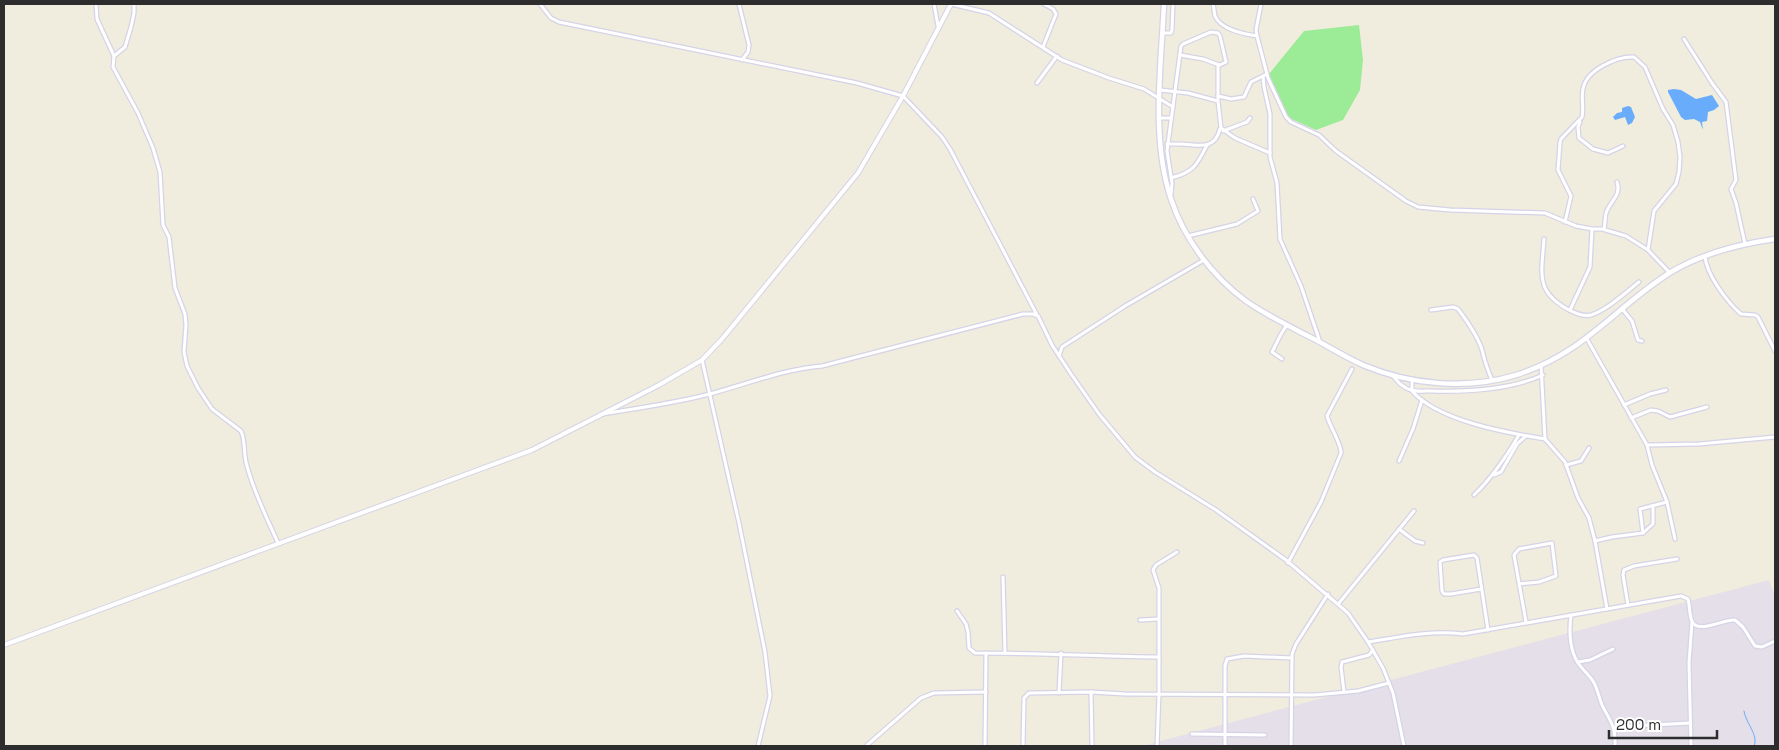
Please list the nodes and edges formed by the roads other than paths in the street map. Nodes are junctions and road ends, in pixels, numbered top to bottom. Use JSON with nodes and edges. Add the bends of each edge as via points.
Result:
{"nodes":[{"id":1,"x":96,"y":4,"type":"edge"},
{"id":2,"x":134,"y":4,"type":"edge"},
{"id":3,"x":540,"y":4,"type":"edge"},
{"id":4,"x":739,"y":4,"type":"edge"},
{"id":5,"x":934,"y":4,"type":"edge"},
{"id":6,"x":951,"y":4,"type":"edge"},
{"id":7,"x":1044,"y":4,"type":"edge"},
{"id":8,"x":1164,"y":4,"type":"edge"},
{"id":9,"x":1173,"y":4,"type":"edge"},
{"id":10,"x":1213,"y":4,"type":"edge"},
{"id":11,"x":1260,"y":4,"type":"edge"},
{"id":12,"x":1224,"y":25,"type":"junction"},
{"id":13,"x":938,"y":26,"type":"junction"},
{"id":14,"x":1211,"y":32,"type":"junction"},
{"id":15,"x":1163,"y":34,"type":"junction"},
{"id":16,"x":1257,"y":36,"type":"junction"},
{"id":17,"x":1684,"y":39,"type":"dead end"},
{"id":18,"x":1043,"y":46,"type":"junction"},
{"id":19,"x":1180,"y":55,"type":"junction"},
{"id":20,"x":114,"y":56,"type":"junction"},
{"id":21,"x":1057,"y":56,"type":"junction"},
{"id":22,"x":742,"y":60,"type":"junction"},
{"id":23,"x":1219,"y":65,"type":"junction"},
{"id":24,"x":1265,"y":75,"type":"junction"},
{"id":25,"x":1037,"y":83,"type":"dead end"},
{"id":26,"x":1160,"y":90,"type":"junction"},
{"id":27,"x":1176,"y":91,"type":"junction"},
{"id":28,"x":903,"y":96,"type":"junction"},
{"id":29,"x":1218,"y":96,"type":"junction"},
{"id":30,"x":1160,"y":99,"type":"junction"},
{"id":31,"x":1218,"y":101,"type":"junction"},
{"id":32,"x":1173,"y":106,"type":"junction"},
{"id":33,"x":1159,"y":118,"type":"junction"},
{"id":34,"x":1171,"y":118,"type":"junction"},
{"id":35,"x":1250,"y":118,"type":"dead end"},
{"id":36,"x":1580,"y":121,"type":"junction"},
{"id":37,"x":1221,"y":130,"type":"junction"},
{"id":38,"x":1167,"y":144,"type":"junction"},
{"id":39,"x":1207,"y":145,"type":"junction"},
{"id":40,"x":1623,"y":146,"type":"dead end"},
{"id":41,"x":1270,"y":153,"type":"junction"},
{"id":42,"x":1171,"y":178,"type":"junction"},
{"id":43,"x":1618,"y":182,"type":"dead end"},
{"id":44,"x":1171,"y":199,"type":"junction"},
{"id":45,"x":1253,"y":199,"type":"dead end"},
{"id":46,"x":1565,"y":222,"type":"junction"},
{"id":47,"x":1592,"y":229,"type":"junction"},
{"id":48,"x":1604,"y":230,"type":"junction"},
{"id":49,"x":1188,"y":236,"type":"junction"},
{"id":50,"x":1544,"y":239,"type":"dead end"},
{"id":51,"x":1775,"y":239,"type":"edge"},
{"id":52,"x":1745,"y":244,"type":"junction"},
{"id":53,"x":1648,"y":250,"type":"junction"},
{"id":54,"x":1705,"y":256,"type":"junction"},
{"id":55,"x":1204,"y":260,"type":"junction"},
{"id":56,"x":1670,"y":273,"type":"junction"},
{"id":57,"x":1639,"y":282,"type":"dead end"},
{"id":58,"x":1431,"y":310,"type":"dead end"},
{"id":59,"x":1570,"y":310,"type":"junction"},
{"id":60,"x":1623,"y":310,"type":"junction"},
{"id":61,"x":1038,"y":316,"type":"junction"},
{"id":62,"x":1287,"y":325,"type":"junction"},
{"id":63,"x":1587,"y":339,"type":"junction"},
{"id":64,"x":1642,"y":341,"type":"dead end"},
{"id":65,"x":1320,"y":342,"type":"junction"},
{"id":66,"x":1052,"y":345,"type":"junction"},
{"id":67,"x":1062,"y":347,"type":"junction"},
{"id":68,"x":1775,"y":351,"type":"edge"},
{"id":69,"x":1059,"y":356,"type":"junction"},
{"id":70,"x":1282,"y":359,"type":"dead end"},
{"id":71,"x":702,"y":360,"type":"junction"},
{"id":72,"x":1541,"y":365,"type":"junction"},
{"id":73,"x":1352,"y":369,"type":"dead end"},
{"id":74,"x":1393,"y":375,"type":"junction"},
{"id":75,"x":1543,"y":375,"type":"junction"},
{"id":76,"x":1412,"y":380,"type":"junction"},
{"id":77,"x":1492,"y":380,"type":"junction"},
{"id":78,"x":1666,"y":390,"type":"dead end"},
{"id":79,"x":1412,"y":391,"type":"junction"},
{"id":80,"x":709,"y":394,"type":"junction"},
{"id":81,"x":1422,"y":400,"type":"junction"},
{"id":82,"x":1624,"y":405,"type":"junction"},
{"id":83,"x":1707,"y":407,"type":"dead end"},
{"id":84,"x":598,"y":415,"type":"junction"},
{"id":85,"x":1631,"y":418,"type":"junction"},
{"id":86,"x":1519,"y":435,"type":"junction"},
{"id":87,"x":1526,"y":436,"type":"junction"},
{"id":88,"x":1775,"y":437,"type":"edge"},
{"id":89,"x":1545,"y":439,"type":"junction"},
{"id":90,"x":1647,"y":445,"type":"junction"},
{"id":91,"x":1589,"y":448,"type":"dead end"},
{"id":92,"x":1399,"y":461,"type":"dead end"},
{"id":93,"x":1566,"y":466,"type":"junction"},
{"id":94,"x":1492,"y":476,"type":"junction"},
{"id":95,"x":1474,"y":495,"type":"dead end"},
{"id":96,"x":1667,"y":502,"type":"junction"},
{"id":97,"x":1653,"y":506,"type":"junction"},
{"id":98,"x":1414,"y":511,"type":"dead end"},
{"id":99,"x":1399,"y":529,"type":"junction"},
{"id":100,"x":1643,"y":533,"type":"junction"},
{"id":101,"x":1675,"y":539,"type":"dead end"},
{"id":102,"x":1595,"y":541,"type":"junction"},
{"id":103,"x":278,"y":543,"type":"junction"},
{"id":104,"x":1423,"y":543,"type":"dead end"},
{"id":105,"x":1177,"y":552,"type":"dead end"},
{"id":106,"x":1677,"y":559,"type":"dead end"},
{"id":107,"x":1288,"y":563,"type":"junction"},
{"id":108,"x":1004,"y":577,"type":"dead end"},
{"id":109,"x":1519,"y":584,"type":"junction"},
{"id":110,"x":1481,"y":589,"type":"junction"},
{"id":111,"x":1328,"y":594,"type":"junction"},
{"id":112,"x":1339,"y":603,"type":"junction"},
{"id":113,"x":1628,"y":605,"type":"junction"},
{"id":114,"x":1607,"y":609,"type":"junction"},
{"id":115,"x":957,"y":611,"type":"dead end"},
{"id":116,"x":1570,"y":615,"type":"junction"},
{"id":117,"x":1158,"y":619,"type":"junction"},
{"id":118,"x":1140,"y":620,"type":"dead end"},
{"id":119,"x":1526,"y":622,"type":"junction"},
{"id":120,"x":1692,"y":622,"type":"junction"},
{"id":121,"x":1488,"y":630,"type":"junction"},
{"id":122,"x":1775,"y":641,"type":"edge"},
{"id":123,"x":1368,"y":642,"type":"junction"},
{"id":124,"x":4,"y":645,"type":"edge"},
{"id":125,"x":1613,"y":649,"type":"dead end"},
{"id":126,"x":1373,"y":650,"type":"junction"},
{"id":127,"x":986,"y":653,"type":"junction"},
{"id":128,"x":1005,"y":653,"type":"junction"},
{"id":129,"x":1060,"y":653,"type":"junction"},
{"id":130,"x":1159,"y":657,"type":"junction"},
{"id":131,"x":1292,"y":658,"type":"junction"},
{"id":132,"x":1578,"y":662,"type":"junction"},
{"id":133,"x":1389,"y":683,"type":"junction"},
{"id":134,"x":986,"y":692,"type":"junction"},
{"id":135,"x":1091,"y":692,"type":"junction"},
{"id":136,"x":1344,"y":692,"type":"junction"},
{"id":137,"x":1059,"y":693,"type":"junction"},
{"id":138,"x":1160,"y":694,"type":"junction"},
{"id":139,"x":1225,"y":695,"type":"junction"},
{"id":140,"x":1291,"y":695,"type":"junction"},
{"id":141,"x":1690,"y":723,"type":"junction"},
{"id":142,"x":1614,"y":727,"type":"junction"},
{"id":143,"x":1192,"y":734,"type":"dead end"},
{"id":144,"x":1224,"y":734,"type":"junction"},
{"id":145,"x":1265,"y":735,"type":"dead end"},
{"id":146,"x":758,"y":746,"type":"edge"},
{"id":147,"x":866,"y":746,"type":"edge"},
{"id":148,"x":986,"y":746,"type":"edge"},
{"id":149,"x":1023,"y":746,"type":"edge"},
{"id":150,"x":1092,"y":746,"type":"edge"},
{"id":151,"x":1157,"y":746,"type":"edge"},
{"id":152,"x":1225,"y":746,"type":"edge"},
{"id":153,"x":1291,"y":746,"type":"edge"},
{"id":154,"x":1404,"y":746,"type":"edge"},
{"id":155,"x":1615,"y":746,"type":"edge"},
{"id":156,"x":1691,"y":746,"type":"edge"}],
"edges":[{"from":1,"to":20,"type":"street","via":[[97,19]]},
{"from":2,"to":20,"type":"street","via":[[125,46]]},
{"from":3,"to":22,"type":"street","via":[[559,22]]},
{"from":4,"to":22,"type":"street","via":[[749,45]]},
{"from":5,"to":13,"type":"street"},
{"from":6,"to":13,"type":"street"},
{"from":6,"to":18,"type":"street","via":[[989,13]]},
{"from":7,"to":18,"type":"street","via":[[1056,14]]},
{"from":8,"to":15,"type":"main road"},
{"from":9,"to":15,"type":"street","via":[[1172,30]]},
{"from":10,"to":12,"type":"street","via":[[1215,16]]},
{"from":11,"to":16,"type":"street"},
{"from":12,"to":14,"type":"street"},
{"from":12,"to":16,"type":"street","via":[[1239,33]]},
{"from":13,"to":28,"type":"street"},
{"from":14,"to":19,"type":"street","via":[[1182,44]]},
{"from":14,"to":23,"type":"street","via":[[1218,33],[1224,50],[1226,62]]},
{"from":15,"to":26,"type":"main road"},
{"from":16,"to":24,"type":"street"},
{"from":17,"to":52,"type":"street","via":[[1726,102],[1736,180],[1731,189]]},
{"from":18,"to":21,"type":"street"},
{"from":19,"to":23,"type":"street"},
{"from":19,"to":27,"type":"street"},
{"from":20,"to":103,"type":"street","via":[[115,73],[138,112],[160,172],[164,225],[169,237],[175,288],[186,325],[184,352],[188,366],[212,409],[244,436],[250,476]]},
{"from":21,"to":25,"type":"street"},
{"from":21,"to":30,"type":"street","via":[[1144,89]]},
{"from":22,"to":28,"type":"street","via":[[857,83]]},
{"from":23,"to":29,"type":"street"},
{"from":24,"to":29,"type":"street","via":[[1251,82],[1244,97]]},
{"from":24,"to":41,"type":"street"},
{"from":24,"to":46,"type":"street","via":[[1288,120],[1319,135],[1336,151],[1415,206],[1538,212]]},
{"from":26,"to":27,"type":"street"},
{"from":26,"to":30,"type":"main road"},
{"from":27,"to":31,"type":"street"},
{"from":27,"to":32,"type":"street"},
{"from":28,"to":61,"type":"street","via":[[950,148]]},
{"from":28,"to":71,"type":"street","via":[[849,185]]},
{"from":29,"to":31,"type":"street"},
{"from":30,"to":32,"type":"street"},
{"from":30,"to":33,"type":"main road"},
{"from":31,"to":37,"type":"street"},
{"from":32,"to":34,"type":"street"},
{"from":33,"to":34,"type":"street"},
{"from":33,"to":44,"type":"main road","via":[[1162,166]]},
{"from":34,"to":38,"type":"street"},
{"from":35,"to":37,"type":"street","via":[[1247,122]]},
{"from":36,"to":40,"type":"street","via":[[1579,138],[1593,149],[1608,153]]},
{"from":36,"to":46,"type":"street","via":[[1561,138],[1560,143],[1558,170],[1571,196]]},
{"from":36,"to":53,"type":"street","via":[[1582,90],[1587,80],[1605,64],[1624,57],[1637,58],[1674,128],[1680,157],[1676,184],[1654,211]]},
{"from":37,"to":39,"type":"street","via":[[1214,142]]},
{"from":37,"to":41,"type":"street"},
{"from":38,"to":39,"type":"street"},
{"from":38,"to":42,"type":"street"},
{"from":39,"to":42,"type":"street","via":[[1191,171]]},
{"from":41,"to":65,"type":"street","via":[[1277,184],[1280,239],[1301,286]]},
{"from":42,"to":44,"type":"street"},
{"from":43,"to":48,"type":"street","via":[[1617,195],[1606,213]]},
{"from":44,"to":49,"type":"main road"},
{"from":45,"to":49,"type":"street","via":[[1258,211],[1236,224]]},
{"from":46,"to":47,"type":"street"},
{"from":47,"to":48,"type":"street"},
{"from":47,"to":59,"type":"street","via":[[1590,267]]},
{"from":48,"to":53,"type":"street","via":[[1626,236]]},
{"from":49,"to":55,"type":"main road"},
{"from":50,"to":59,"type":"street","via":[[1544,288]]},
{"from":51,"to":52,"type":"main road"},
{"from":52,"to":54,"type":"main road"},
{"from":53,"to":56,"type":"street"},
{"from":54,"to":56,"type":"main road"},
{"from":54,"to":68,"type":"street","via":[[1711,275],[1729,301],[1741,314],[1758,317]]},
{"from":55,"to":62,"type":"main road","via":[[1246,301]]},
{"from":55,"to":67,"type":"street"},
{"from":56,"to":60,"type":"main road"},
{"from":57,"to":59,"type":"street","via":[[1593,315],[1585,316]]},
{"from":58,"to":77,"type":"street","via":[[1458,309],[1482,350]]},
{"from":60,"to":63,"type":"main road"},
{"from":60,"to":64,"type":"street","via":[[1632,321],[1638,340]]},
{"from":61,"to":66,"type":"street"},
{"from":61,"to":80,"type":"street","via":[[1023,314],[822,366],[793,369]]},
{"from":62,"to":65,"type":"main road"},
{"from":62,"to":70,"type":"street","via":[[1272,352]]},
{"from":63,"to":72,"type":"main road"},
{"from":63,"to":82,"type":"street"},
{"from":65,"to":74,"type":"main road","via":[[1361,364]]},
{"from":66,"to":67,"type":"street"},
{"from":66,"to":69,"type":"street"},
{"from":67,"to":69,"type":"street"},
{"from":69,"to":107,"type":"street","via":[[1135,457],[1216,510]]},
{"from":71,"to":80,"type":"street"},
{"from":71,"to":84,"type":"street"},
{"from":72,"to":75,"type":"street"},
{"from":72,"to":77,"type":"main road"},
{"from":73,"to":107,"type":"street","via":[[1327,416],[1342,448],[1341,453],[1321,502]]},
{"from":74,"to":76,"type":"main road"},
{"from":74,"to":79,"type":"street"},
{"from":75,"to":79,"type":"street","via":[[1533,380],[1481,390]]},
{"from":75,"to":89,"type":"street"},
{"from":76,"to":77,"type":"main road","via":[[1461,383]]},
{"from":76,"to":79,"type":"street"},
{"from":78,"to":82,"type":"street"},
{"from":79,"to":81,"type":"street"},
{"from":80,"to":84,"type":"street"},
{"from":80,"to":146,"type":"street","via":[[765,652],[770,696]]},
{"from":81,"to":86,"type":"street","via":[[1473,424]]},
{"from":81,"to":92,"type":"street"},
{"from":82,"to":85,"type":"street"},
{"from":83,"to":85,"type":"street","via":[[1670,417],[1651,410]]},
{"from":84,"to":103,"type":"street","via":[[532,450]]},
{"from":85,"to":90,"type":"street"},
{"from":86,"to":87,"type":"street"},
{"from":86,"to":94,"type":"street"},
{"from":87,"to":89,"type":"street"},
{"from":87,"to":94,"type":"street","via":[[1517,444],[1501,472]]},
{"from":88,"to":90,"type":"street"},
{"from":89,"to":93,"type":"street"},
{"from":90,"to":96,"type":"street"},
{"from":91,"to":93,"type":"street","via":[[1581,461]]},
{"from":93,"to":102,"type":"street","via":[[1589,518]]},
{"from":94,"to":95,"type":"street"},
{"from":96,"to":97,"type":"street"},
{"from":96,"to":101,"type":"street"},
{"from":97,"to":100,"type":"street","via":[[1653,524]]},
{"from":97,"to":100,"type":"street","via":[[1640,511]]},
{"from":98,"to":99,"type":"street"},
{"from":99,"to":104,"type":"street"},
{"from":99,"to":112,"type":"street"},
{"from":100,"to":102,"type":"street"},
{"from":102,"to":114,"type":"street"},
{"from":103,"to":124,"type":"street"},
{"from":105,"to":117,"type":"street","via":[[1156,565],[1154,570],[1159,588]]},
{"from":106,"to":113,"type":"street","via":[[1624,570]]},
{"from":107,"to":111,"type":"street"},
{"from":108,"to":128,"type":"street"},
{"from":109,"to":109,"type":"street","via":[[1514,555],[1518,549],[1552,544],[1556,576]]},
{"from":109,"to":119,"type":"street"},
{"from":110,"to":110,"type":"street","via":[[1474,555],[1440,562],[1444,594]]},
{"from":110,"to":121,"type":"street"},
{"from":111,"to":112,"type":"street"},
{"from":111,"to":131,"type":"street","via":[[1296,644]]},
{"from":112,"to":123,"type":"street"},
{"from":113,"to":114,"type":"street"},
{"from":113,"to":120,"type":"street","via":[[1684,596],[1689,602]]},
{"from":114,"to":116,"type":"street"},
{"from":115,"to":127,"type":"street","via":[[966,624],[971,651]]},
{"from":116,"to":119,"type":"street"},
{"from":116,"to":132,"type":"street","via":[[1569,631]]},
{"from":117,"to":118,"type":"street"},
{"from":117,"to":130,"type":"street"},
{"from":119,"to":121,"type":"street"},
{"from":120,"to":122,"type":"street","via":[[1706,627],[1735,620],[1756,646]]},
{"from":120,"to":141,"type":"street"},
{"from":121,"to":123,"type":"street","via":[[1463,634],[1422,633]]},
{"from":123,"to":126,"type":"street"},
{"from":125,"to":132,"type":"street"},
{"from":126,"to":133,"type":"street"},
{"from":126,"to":136,"type":"street","via":[[1369,655],[1342,662]]},
{"from":127,"to":128,"type":"street"},
{"from":127,"to":134,"type":"street"},
{"from":128,"to":129,"type":"street"},
{"from":129,"to":130,"type":"street"},
{"from":129,"to":137,"type":"street"},
{"from":130,"to":138,"type":"street"},
{"from":131,"to":139,"type":"street","via":[[1230,657],[1226,662]]},
{"from":131,"to":140,"type":"street"},
{"from":132,"to":142,"type":"street","via":[[1592,680]]},
{"from":133,"to":136,"type":"street"},
{"from":133,"to":154,"type":"street"},
{"from":134,"to":147,"type":"street","via":[[934,693],[920,698]]},
{"from":134,"to":148,"type":"street"},
{"from":135,"to":137,"type":"street"},
{"from":135,"to":138,"type":"street"},
{"from":135,"to":150,"type":"street"},
{"from":136,"to":140,"type":"street"},
{"from":137,"to":149,"type":"street","via":[[1026,695]]},
{"from":138,"to":139,"type":"street"},
{"from":138,"to":151,"type":"street"},
{"from":139,"to":140,"type":"street"},
{"from":139,"to":144,"type":"street"},
{"from":140,"to":153,"type":"street"},
{"from":141,"to":142,"type":"street"},
{"from":141,"to":156,"type":"street"},
{"from":142,"to":155,"type":"street"},
{"from":143,"to":144,"type":"street"},
{"from":144,"to":145,"type":"street"},
{"from":144,"to":152,"type":"street"}]}
